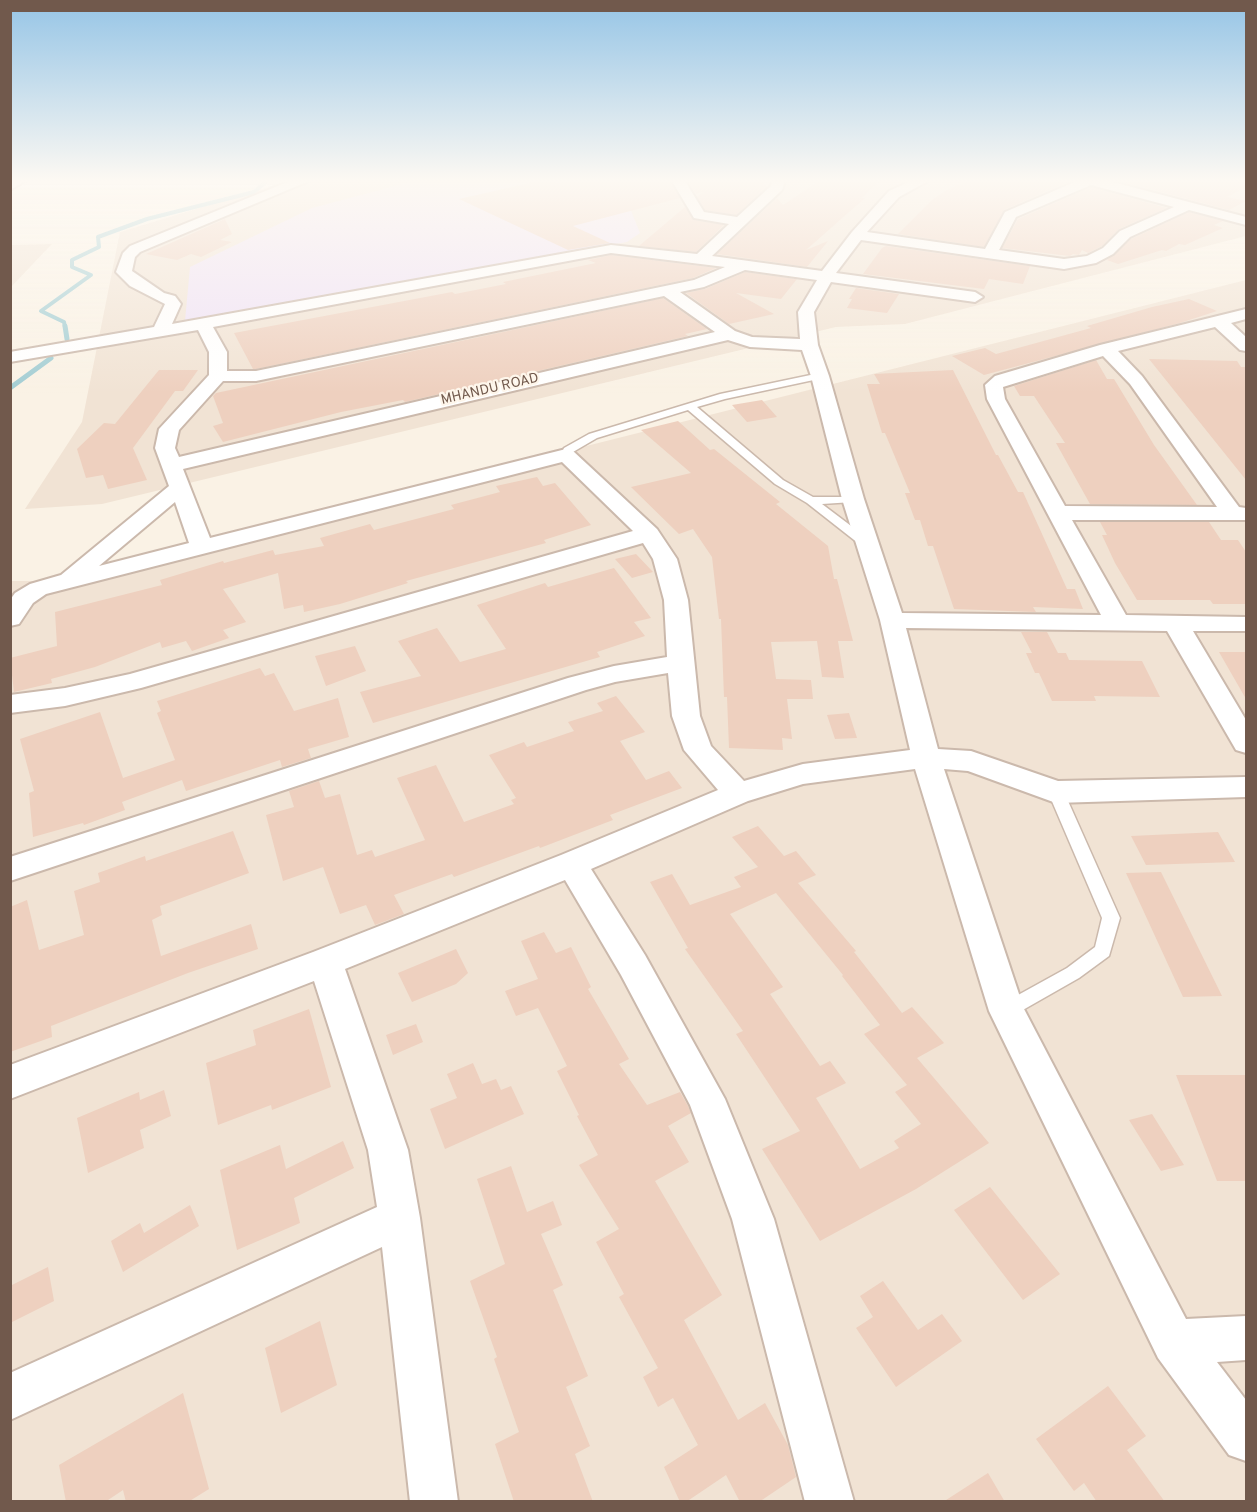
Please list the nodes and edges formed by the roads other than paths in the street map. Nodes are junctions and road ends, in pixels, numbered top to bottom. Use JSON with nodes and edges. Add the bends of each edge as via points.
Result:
{"nodes":[{"id":1,"x":132,"y":252,"type":"edge"},
{"id":2,"x":597,"y":252,"type":"edge"},
{"id":3,"x":647,"y":252,"type":"edge"},
{"id":4,"x":708,"y":252,"type":"edge"},
{"id":5,"x":845,"y":252,"type":"edge"},
{"id":6,"x":966,"y":252,"type":"edge"},
{"id":7,"x":991,"y":252,"type":"edge"},
{"id":8,"x":1108,"y":252,"type":"edge"},
{"id":9,"x":989,"y":255,"type":"junction"},
{"id":10,"x":700,"y":259,"type":"junction"},
{"id":11,"x":743,"y":265,"type":"junction"},
{"id":12,"x":827,"y":275,"type":"junction"},
{"id":13,"x":668,"y":291,"type":"junction"},
{"id":14,"x":975,"y":297,"type":"dead end"},
{"id":15,"x":1246,"y":314,"type":"edge"},
{"id":16,"x":1218,"y":320,"type":"junction"},
{"id":17,"x":203,"y":324,"type":"junction"},
{"id":18,"x":161,"y":331,"type":"junction"},
{"id":19,"x":729,"y":335,"type":"junction"},
{"id":20,"x":809,"y":345,"type":"junction"},
{"id":21,"x":1246,"y":346,"type":"edge"},
{"id":22,"x":1106,"y":349,"type":"junction"},
{"id":23,"x":10,"y":357,"type":"edge"},
{"id":24,"x":218,"y":376,"type":"junction"},
{"id":25,"x":820,"y":376,"type":"junction"},
{"id":26,"x":690,"y":406,"type":"junction"},
{"id":27,"x":566,"y":455,"type":"junction"},
{"id":28,"x":172,"y":465,"type":"junction"},
{"id":29,"x":180,"y":487,"type":"junction"},
{"id":30,"x":853,"y":499,"type":"junction"},
{"id":31,"x":811,"y":501,"type":"junction"},
{"id":32,"x":1056,"y":513,"type":"junction"},
{"id":33,"x":1240,"y":514,"type":"edge"},
{"id":34,"x":649,"y":534,"type":"junction"},
{"id":35,"x":867,"y":544,"type":"junction"},
{"id":36,"x":202,"y":547,"type":"junction"},
{"id":37,"x":66,"y":581,"type":"junction"},
{"id":38,"x":10,"y":619,"type":"edge"},
{"id":39,"x":892,"y":620,"type":"junction"},
{"id":40,"x":1117,"y":622,"type":"junction"},
{"id":41,"x":1176,"y":624,"type":"junction"},
{"id":42,"x":1246,"y":624,"type":"edge"},
{"id":43,"x":680,"y":663,"type":"junction"},
{"id":44,"x":10,"y":704,"type":"edge"},
{"id":45,"x":1246,"y":743,"type":"edge"},
{"id":46,"x":926,"y":758,"type":"junction"},
{"id":47,"x":1246,"y":787,"type":"edge"},
{"id":48,"x":1056,"y":792,"type":"junction"},
{"id":49,"x":738,"y":793,"type":"junction"},
{"id":50,"x":572,"y":864,"type":"junction"},
{"id":51,"x":10,"y":869,"type":"edge"},
{"id":52,"x":325,"y":963,"type":"junction"},
{"id":53,"x":1007,"y":1011,"type":"junction"},
{"id":54,"x":10,"y":1082,"type":"edge"},
{"id":55,"x":399,"y":1218,"type":"junction"},
{"id":56,"x":1246,"y":1338,"type":"edge"},
{"id":57,"x":1174,"y":1342,"type":"junction"},
{"id":58,"x":10,"y":1397,"type":"edge"},
{"id":59,"x":1246,"y":1438,"type":"edge"},
{"id":60,"x":434,"y":1502,"type":"edge"},
{"id":61,"x":830,"y":1502,"type":"edge"}],
"edges":[{"from":1,"to":18,"type":"street","via":[[124,272],[173,304]]},
{"from":2,"to":17,"type":"street"},
{"from":3,"to":10,"type":"street"},
{"from":4,"to":10,"type":"street"},
{"from":5,"to":12,"type":"street"},
{"from":6,"to":9,"type":"street"},
{"from":7,"to":9,"type":"street"},
{"from":8,"to":9,"type":"street","via":[[1091,260],[1064,264]]},
{"from":10,"to":11,"type":"street"},
{"from":11,"to":12,"type":"street"},
{"from":11,"to":13,"type":"street","via":[[713,279]]},
{"from":12,"to":14,"type":"street"},
{"from":12,"to":20,"type":"street","via":[[806,312]]},
{"from":13,"to":19,"type":"street"},
{"from":13,"to":24,"type":"street","via":[[256,376]]},
{"from":15,"to":16,"type":"street"},
{"from":16,"to":21,"type":"street"},
{"from":16,"to":22,"type":"street"},
{"from":17,"to":18,"type":"street"},
{"from":17,"to":24,"type":"street","via":[[218,352]]},
{"from":18,"to":23,"type":"street"},
{"from":19,"to":20,"type":"street","name":"MHANDU ROAD","via":[[750,342]]},
{"from":19,"to":28,"type":"street","name":"MHANDU ROAD"},
{"from":20,"to":25,"type":"street"},
{"from":22,"to":32,"type":"street","via":[[994,385],[996,399]]},
{"from":22,"to":33,"type":"street","via":[[1136,380]]},
{"from":24,"to":28,"type":"street","via":[[169,429],[165,448]]},
{"from":25,"to":26,"type":"lane"},
{"from":25,"to":30,"type":"street"},
{"from":26,"to":27,"type":"lane","via":[[593,436]]},
{"from":26,"to":31,"type":"lane","via":[[780,482]]},
{"from":27,"to":34,"type":"street"},
{"from":27,"to":36,"type":"street"},
{"from":28,"to":29,"type":"street"},
{"from":29,"to":36,"type":"street"},
{"from":29,"to":37,"type":"street"},
{"from":30,"to":31,"type":"lane"},
{"from":30,"to":35,"type":"street"},
{"from":31,"to":35,"type":"lane"},
{"from":32,"to":33,"type":"street"},
{"from":32,"to":40,"type":"street"},
{"from":34,"to":43,"type":"street","via":[[665,559],[676,600]]},
{"from":34,"to":44,"type":"street","via":[[132,682],[65,698]]},
{"from":35,"to":39,"type":"street"},
{"from":36,"to":37,"type":"street"},
{"from":37,"to":38,"type":"street","via":[[38,589],[24,598]]},
{"from":39,"to":40,"type":"street"},
{"from":39,"to":46,"type":"street"},
{"from":40,"to":41,"type":"street"},
{"from":41,"to":42,"type":"street"},
{"from":41,"to":45,"type":"street"},
{"from":43,"to":49,"type":"street","via":[[686,716],[698,750]]},
{"from":43,"to":51,"type":"street","via":[[577,684]]},
{"from":46,"to":48,"type":"street","via":[[971,761]]},
{"from":46,"to":49,"type":"street","via":[[803,774]]},
{"from":46,"to":53,"type":"street"},
{"from":47,"to":48,"type":"street"},
{"from":48,"to":53,"type":"lane","via":[[1111,918],[1103,951]]},
{"from":49,"to":50,"type":"street"},
{"from":50,"to":52,"type":"street"},
{"from":50,"to":61,"type":"street","via":[[633,965],[706,1100],[753,1219]]},
{"from":52,"to":54,"type":"street"},
{"from":52,"to":55,"type":"street","via":[[388,1150]]},
{"from":53,"to":57,"type":"street"},
{"from":55,"to":58,"type":"street"},
{"from":55,"to":60,"type":"street"},
{"from":56,"to":57,"type":"street"},
{"from":57,"to":59,"type":"street"}]}
